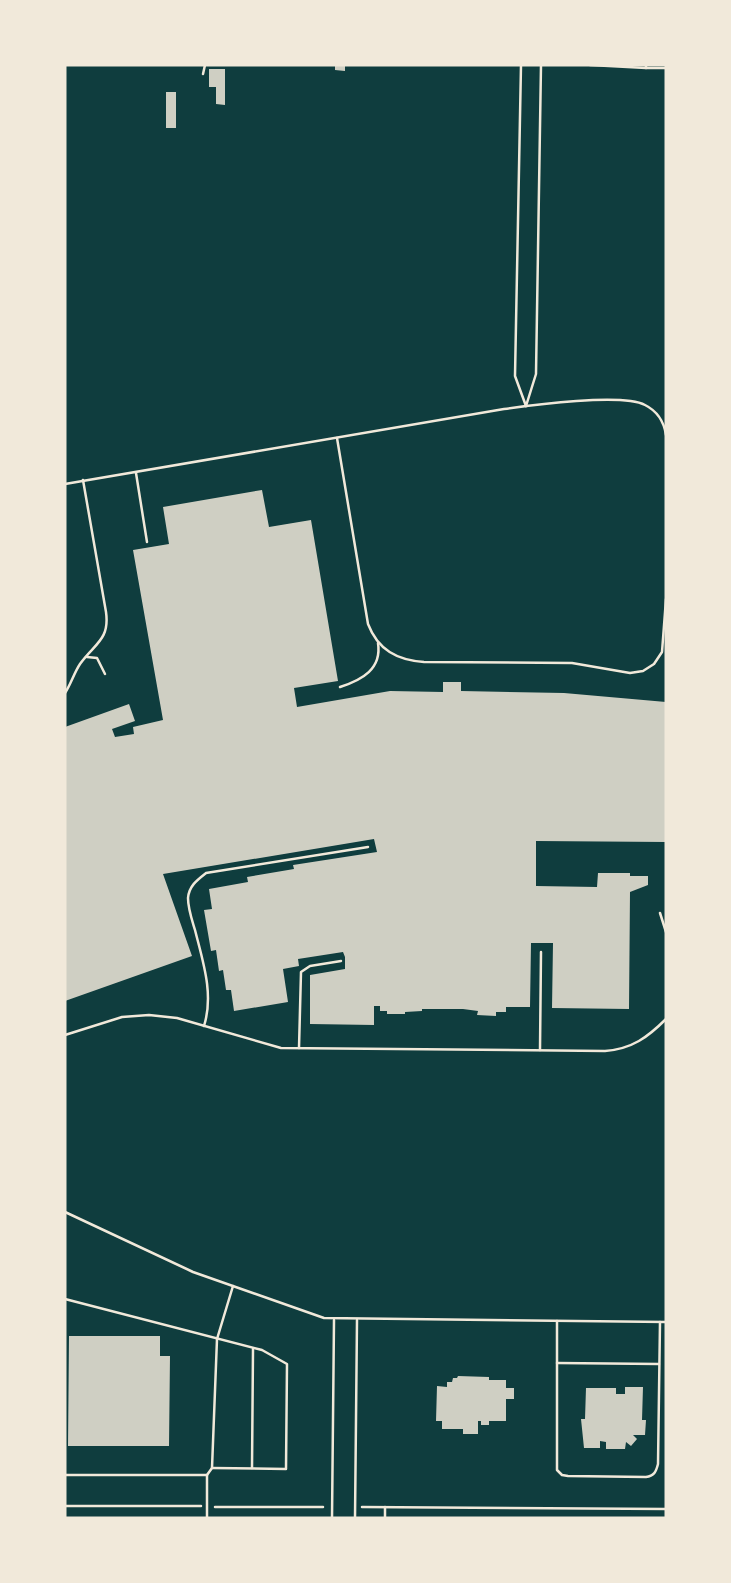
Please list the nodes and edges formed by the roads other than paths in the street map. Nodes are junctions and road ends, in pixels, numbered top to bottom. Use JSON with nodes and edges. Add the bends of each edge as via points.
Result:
{"nodes":[{"id":1,"x":205,"y":65,"type":"edge"},
{"id":2,"x":520,"y":65,"type":"edge"},
{"id":3,"x":541,"y":65,"type":"edge"},
{"id":4,"x":590,"y":65,"type":"edge"},
{"id":5,"x":646,"y":66,"type":"edge"},
{"id":6,"x":666,"y":68,"type":"edge"},
{"id":7,"x":203,"y":74,"type":"dead end"},
{"id":8,"x":526,"y":406,"type":"junction"},
{"id":9,"x":666,"y":435,"type":"edge"},
{"id":10,"x":337,"y":438,"type":"junction"},
{"id":11,"x":135,"y":471,"type":"junction"},
{"id":12,"x":83,"y":480,"type":"junction"},
{"id":13,"x":65,"y":484,"type":"edge"},
{"id":14,"x":147,"y":542,"type":"dead end"},
{"id":15,"x":666,"y":599,"type":"edge"},
{"id":16,"x":378,"y":643,"type":"junction"},
{"id":17,"x":85,"y":657,"type":"junction"},
{"id":18,"x":105,"y":674,"type":"dead end"},
{"id":19,"x":341,"y":687,"type":"dead end"},
{"id":20,"x":65,"y":693,"type":"edge"},
{"id":21,"x":368,"y":846,"type":"dead end"},
{"id":22,"x":660,"y":914,"type":"dead end"},
{"id":23,"x":666,"y":932,"type":"edge"},
{"id":24,"x":541,"y":952,"type":"dead end"},
{"id":25,"x":341,"y":961,"type":"dead end"},
{"id":26,"x":666,"y":1019,"type":"edge"},
{"id":27,"x":204,"y":1026,"type":"junction"},
{"id":28,"x":65,"y":1035,"type":"edge"},
{"id":29,"x":299,"y":1048,"type":"junction"},
{"id":30,"x":540,"y":1050,"type":"junction"},
{"id":31,"x":65,"y":1212,"type":"edge"},
{"id":32,"x":233,"y":1286,"type":"junction"},
{"id":33,"x":65,"y":1299,"type":"edge"},
{"id":34,"x":334,"y":1320,"type":"junction"},
{"id":35,"x":357,"y":1320,"type":"junction"},
{"id":36,"x":557,"y":1321,"type":"junction"},
{"id":37,"x":660,"y":1322,"type":"junction"},
{"id":38,"x":666,"y":1322,"type":"edge"},
{"id":39,"x":217,"y":1339,"type":"junction"},
{"id":40,"x":254,"y":1348,"type":"junction"},
{"id":41,"x":557,"y":1363,"type":"junction"},
{"id":42,"x":659,"y":1364,"type":"junction"},
{"id":43,"x":212,"y":1468,"type":"junction"},
{"id":44,"x":252,"y":1468,"type":"junction"},
{"id":45,"x":65,"y":1475,"type":"edge"},
{"id":46,"x":207,"y":1475,"type":"junction"},
{"id":47,"x":207,"y":1518,"type":"edge"},
{"id":48,"x":332,"y":1518,"type":"edge"},
{"id":49,"x":355,"y":1518,"type":"edge"}],
"edges":[{"from":1,"to":7,"type":"lane"},
{"from":2,"to":8,"type":"lane","via":[[515,376]]},
{"from":3,"to":8,"type":"lane","via":[[536,374]]},
{"from":4,"to":5,"type":"lane"},
{"from":5,"to":6,"type":"lane"},
{"from":8,"to":9,"type":"lane","via":[[635,401],[661,419]]},
{"from":8,"to":10,"type":"lane"},
{"from":10,"to":11,"type":"lane"},
{"from":10,"to":16,"type":"lane","via":[[368,624]]},
{"from":11,"to":12,"type":"lane"},
{"from":11,"to":14,"type":"lane"},
{"from":12,"to":13,"type":"lane"},
{"from":12,"to":17,"type":"lane","via":[[107,619],[105,634]]},
{"from":15,"to":16,"type":"lane","via":[[662,652],[654,664],[637,673],[572,663],[412,661],[394,656]]},
{"from":16,"to":19,"type":"lane","via":[[380,653],[369,674]]},
{"from":17,"to":18,"type":"lane","via":[[97,658]]},
{"from":17,"to":20,"type":"lane"},
{"from":21,"to":27,"type":"lane","via":[[206,873],[195,881],[188,895],[209,997]]},
{"from":22,"to":23,"type":"lane"},
{"from":24,"to":30,"type":"lane"},
{"from":25,"to":29,"type":"lane","via":[[301,972]]},
{"from":26,"to":30,"type":"lane","via":[[627,1047]]},
{"from":27,"to":28,"type":"lane","via":[[137,1014]]},
{"from":27,"to":29,"type":"lane","via":[[274,1047]]},
{"from":29,"to":30,"type":"lane"},
{"from":31,"to":32,"type":"lane"},
{"from":32,"to":34,"type":"lane"},
{"from":32,"to":39,"type":"lane"},
{"from":33,"to":39,"type":"lane"},
{"from":34,"to":35,"type":"lane"},
{"from":34,"to":48,"type":"lane"},
{"from":35,"to":36,"type":"lane"},
{"from":35,"to":49,"type":"lane"},
{"from":36,"to":37,"type":"lane"},
{"from":36,"to":41,"type":"lane"},
{"from":37,"to":38,"type":"lane"},
{"from":37,"to":42,"type":"lane"},
{"from":39,"to":40,"type":"lane"},
{"from":39,"to":43,"type":"lane"},
{"from":40,"to":44,"type":"lane"},
{"from":40,"to":44,"type":"lane","via":[[286,1364],[286,1469]]},
{"from":41,"to":42,"type":"lane"},
{"from":41,"to":42,"type":"lane","via":[[556,1463],[562,1475],[646,1477],[656,1472]]},
{"from":43,"to":44,"type":"lane"},
{"from":43,"to":46,"type":"lane"},
{"from":45,"to":46,"type":"lane"},
{"from":46,"to":47,"type":"lane"}]}
